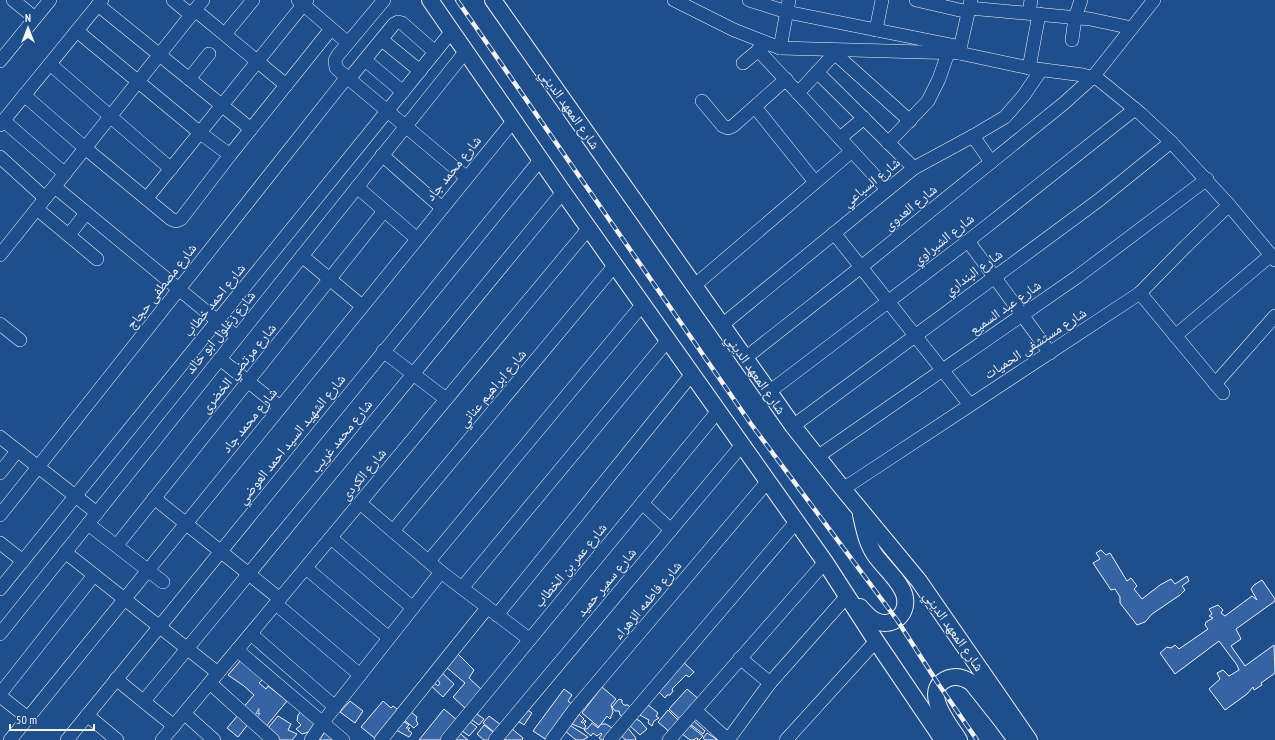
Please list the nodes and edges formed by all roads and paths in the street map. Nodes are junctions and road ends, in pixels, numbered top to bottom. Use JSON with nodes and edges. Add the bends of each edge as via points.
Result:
{"nodes":[{"id":1,"x":13,"y":0,"type":"edge"},
{"id":2,"x":50,"y":0,"type":"edge"},
{"id":3,"x":173,"y":0,"type":"edge"},
{"id":4,"x":253,"y":0,"type":"edge"},
{"id":5,"x":430,"y":0,"type":"edge"},
{"id":6,"x":493,"y":0,"type":"edge"},
{"id":7,"x":674,"y":0,"type":"edge"},
{"id":8,"x":749,"y":0,"type":"edge"},
{"id":9,"x":882,"y":0,"type":"edge"},
{"id":10,"x":916,"y":0,"type":"edge"},
{"id":11,"x":1032,"y":0,"type":"edge"},
{"id":12,"x":1081,"y":0,"type":"edge"},
{"id":13,"x":1154,"y":0,"type":"edge"},
{"id":14,"x":100,"y":2,"type":"edge"},
{"id":15,"x":302,"y":2,"type":"edge"},
{"id":16,"x":379,"y":2,"type":"edge"},
{"id":17,"x":788,"y":6,"type":"edge"},
{"id":18,"x":969,"y":7,"type":"edge"},
{"id":19,"x":196,"y":8,"type":"edge"},
{"id":20,"x":1034,"y":14,"type":"junction"},
{"id":21,"x":35,"y":18,"type":"junction"},
{"id":22,"x":1075,"y":18,"type":"junction"},
{"id":23,"x":1132,"y":28,"type":"junction"},
{"id":24,"x":331,"y":29,"type":"junction"},
{"id":25,"x":876,"y":30,"type":"junction"},
{"id":26,"x":77,"y":31,"type":"junction"},
{"id":27,"x":452,"y":31,"type":"junction"},
{"id":28,"x":225,"y":34,"type":"junction"},
{"id":29,"x":382,"y":40,"type":"junction"},
{"id":30,"x":1072,"y":40,"type":"dead end"},
{"id":31,"x":348,"y":44,"type":"junction"},
{"id":32,"x":763,"y":46,"type":"junction"},
{"id":33,"x":780,"y":48,"type":"junction"},
{"id":34,"x":466,"y":51,"type":"junction"},
{"id":35,"x":956,"y":51,"type":"junction"},
{"id":36,"x":435,"y":52,"type":"junction"},
{"id":37,"x":833,"y":52,"type":"junction"},
{"id":38,"x":209,"y":54,"type":"dead end"},
{"id":39,"x":160,"y":55,"type":"junction"},
{"id":40,"x":1,"y":58,"type":"edge"},
{"id":41,"x":365,"y":60,"type":"junction"},
{"id":42,"x":257,"y":61,"type":"junction"},
{"id":43,"x":743,"y":63,"type":"dead end"},
{"id":44,"x":50,"y":64,"type":"junction"},
{"id":45,"x":1035,"y":69,"type":"junction"},
{"id":46,"x":420,"y":71,"type":"junction"},
{"id":47,"x":817,"y":72,"type":"junction"},
{"id":48,"x":1093,"y":77,"type":"junction"},
{"id":49,"x":348,"y":78,"type":"junction"},
{"id":50,"x":189,"y":79,"type":"junction"},
{"id":51,"x":786,"y":80,"type":"junction"},
{"id":52,"x":138,"y":82,"type":"junction"},
{"id":53,"x":286,"y":85,"type":"junction"},
{"id":54,"x":403,"y":92,"type":"junction"},
{"id":55,"x":798,"y":92,"type":"junction"},
{"id":56,"x":24,"y":95,"type":"junction"},
{"id":57,"x":702,"y":101,"type":"dead end"},
{"id":58,"x":222,"y":105,"type":"junction"},
{"id":59,"x":755,"y":106,"type":"junction"},
{"id":60,"x":1135,"y":109,"type":"junction"},
{"id":61,"x":387,"y":111,"type":"junction"},
{"id":62,"x":110,"y":116,"type":"junction"},
{"id":63,"x":864,"y":118,"type":"junction"},
{"id":64,"x":514,"y":120,"type":"junction"},
{"id":65,"x":910,"y":121,"type":"junction"},
{"id":66,"x":2,"y":123,"type":"edge"},
{"id":67,"x":405,"y":126,"type":"junction"},
{"id":68,"x":251,"y":129,"type":"junction"},
{"id":69,"x":199,"y":132,"type":"junction"},
{"id":70,"x":973,"y":136,"type":"junction"},
{"id":71,"x":840,"y":138,"type":"junction"},
{"id":72,"x":888,"y":142,"type":"junction"},
{"id":73,"x":1171,"y":142,"type":"junction"},
{"id":74,"x":85,"y":148,"type":"junction"},
{"id":75,"x":852,"y":151,"type":"junction"},
{"id":76,"x":230,"y":155,"type":"junction"},
{"id":77,"x":382,"y":155,"type":"junction"},
{"id":78,"x":0,"y":157,"type":"edge"},
{"id":79,"x":541,"y":159,"type":"junction"},
{"id":80,"x":991,"y":162,"type":"junction"},
{"id":81,"x":914,"y":168,"type":"junction"},
{"id":82,"x":171,"y":169,"type":"junction"},
{"id":83,"x":65,"y":174,"type":"junction"},
{"id":84,"x":466,"y":177,"type":"junction"},
{"id":85,"x":1207,"y":179,"type":"junction"},
{"id":86,"x":816,"y":182,"type":"junction"},
{"id":87,"x":55,"y":186,"type":"junction"},
{"id":88,"x":357,"y":187,"type":"junction"},
{"id":89,"x":888,"y":189,"type":"junction"},
{"id":90,"x":563,"y":192,"type":"junction"},
{"id":91,"x":45,"y":198,"type":"junction"},
{"id":92,"x":147,"y":198,"type":"junction"},
{"id":93,"x":1229,"y":205,"type":"junction"},
{"id":94,"x":442,"y":208,"type":"junction"},
{"id":95,"x":37,"y":209,"type":"junction"},
{"id":96,"x":384,"y":211,"type":"junction"},
{"id":97,"x":86,"y":213,"type":"junction"},
{"id":98,"x":589,"y":228,"type":"junction"},
{"id":99,"x":834,"y":233,"type":"junction"},
{"id":100,"x":69,"y":235,"type":"junction"},
{"id":101,"x":416,"y":238,"type":"junction"},
{"id":102,"x":968,"y":241,"type":"junction"},
{"id":103,"x":1,"y":251,"type":"edge"},
{"id":104,"x":302,"y":256,"type":"junction"},
{"id":105,"x":1273,"y":258,"type":"edge"},
{"id":106,"x":97,"y":259,"type":"dead end"},
{"id":107,"x":615,"y":265,"type":"junction"},
{"id":108,"x":861,"y":267,"type":"junction"},
{"id":109,"x":995,"y":277,"type":"junction"},
{"id":110,"x":330,"y":279,"type":"junction"},
{"id":111,"x":695,"y":285,"type":"junction"},
{"id":112,"x":179,"y":289,"type":"junction"},
{"id":113,"x":1140,"y":293,"type":"junction"},
{"id":114,"x":888,"y":302,"type":"junction"},
{"id":115,"x":643,"y":304,"type":"junction"},
{"id":116,"x":362,"y":306,"type":"junction"},
{"id":117,"x":1022,"y":315,"type":"junction"},
{"id":118,"x":1275,"y":317,"type":"edge"},
{"id":119,"x":218,"y":321,"type":"junction"},
{"id":120,"x":0,"y":324,"type":"edge"},
{"id":121,"x":722,"y":325,"type":"junction"},
{"id":122,"x":915,"y":335,"type":"junction"},
{"id":123,"x":1175,"y":336,"type":"junction"},
{"id":124,"x":237,"y":337,"type":"junction"},
{"id":125,"x":20,"y":340,"type":"dead end"},
{"id":126,"x":668,"y":340,"type":"junction"},
{"id":127,"x":383,"y":350,"type":"junction"},
{"id":128,"x":1050,"y":353,"type":"junction"},
{"id":129,"x":744,"y":358,"type":"junction"},
{"id":130,"x":220,"y":359,"type":"junction"},
{"id":131,"x":942,"y":370,"type":"junction"},
{"id":132,"x":413,"y":374,"type":"junction"},
{"id":133,"x":692,"y":374,"type":"junction"},
{"id":134,"x":248,"y":381,"type":"junction"},
{"id":135,"x":769,"y":392,"type":"junction"},
{"id":136,"x":446,"y":399,"type":"junction"},
{"id":137,"x":970,"y":405,"type":"junction"},
{"id":138,"x":280,"y":407,"type":"junction"},
{"id":139,"x":718,"y":411,"type":"junction"},
{"id":140,"x":793,"y":426,"type":"junction"},
{"id":141,"x":0,"y":438,"type":"edge"},
{"id":142,"x":742,"y":445,"type":"junction"},
{"id":143,"x":17,"y":451,"type":"junction"},
{"id":144,"x":817,"y":457,"type":"junction"},
{"id":145,"x":38,"y":467,"type":"junction"},
{"id":146,"x":0,"y":473,"type":"edge"},
{"id":147,"x":768,"y":481,"type":"junction"},
{"id":148,"x":843,"y":489,"type":"junction"},
{"id":149,"x":76,"y":496,"type":"junction"},
{"id":150,"x":154,"y":498,"type":"junction"},
{"id":151,"x":360,"y":503,"type":"junction"},
{"id":152,"x":642,"y":503,"type":"junction"},
{"id":153,"x":860,"y":511,"type":"junction"},
{"id":154,"x":97,"y":513,"type":"junction"},
{"id":155,"x":0,"y":515,"type":"edge"},
{"id":156,"x":796,"y":522,"type":"junction"},
{"id":157,"x":88,"y":524,"type":"junction"},
{"id":158,"x":186,"y":524,"type":"junction"},
{"id":159,"x":671,"y":530,"type":"junction"},
{"id":160,"x":393,"y":531,"type":"junction"},
{"id":161,"x":331,"y":538,"type":"junction"},
{"id":162,"x":0,"y":543,"type":"edge"},
{"id":163,"x":117,"y":546,"type":"junction"},
{"id":164,"x":220,"y":551,"type":"junction"},
{"id":165,"x":65,"y":552,"type":"junction"},
{"id":166,"x":23,"y":561,"type":"junction"},
{"id":167,"x":429,"y":561,"type":"junction"},
{"id":168,"x":825,"y":562,"type":"junction"},
{"id":169,"x":306,"y":568,"type":"junction"},
{"id":170,"x":148,"y":570,"type":"junction"},
{"id":171,"x":441,"y":572,"type":"junction"},
{"id":172,"x":249,"y":574,"type":"junction"},
{"id":173,"x":94,"y":575,"type":"junction"},
{"id":174,"x":163,"y":582,"type":"dead end"},
{"id":175,"x":462,"y":588,"type":"junction"},
{"id":176,"x":0,"y":589,"type":"edge"},
{"id":177,"x":847,"y":596,"type":"junction"},
{"id":178,"x":124,"y":599,"type":"junction"},
{"id":179,"x":278,"y":601,"type":"junction"},
{"id":180,"x":413,"y":608,"type":"junction"},
{"id":181,"x":492,"y":611,"type":"junction"},
{"id":182,"x":159,"y":627,"type":"junction"},
{"id":183,"x":0,"y":634,"type":"edge"},
{"id":184,"x":251,"y":634,"type":"junction"},
{"id":185,"x":389,"y":638,"type":"junction"},
{"id":186,"x":529,"y":639,"type":"junction"},
{"id":187,"x":876,"y":641,"type":"junction"},
{"id":188,"x":187,"y":649,"type":"junction"},
{"id":189,"x":237,"y":650,"type":"junction"},
{"id":190,"x":740,"y":658,"type":"junction"},
{"id":191,"x":360,"y":675,"type":"junction"},
{"id":192,"x":214,"y":678,"type":"junction"},
{"id":193,"x":116,"y":679,"type":"junction"},
{"id":194,"x":770,"y":683,"type":"junction"},
{"id":195,"x":0,"y":695,"type":"edge"},
{"id":196,"x":144,"y":701,"type":"junction"},
{"id":197,"x":335,"y":707,"type":"junction"},
{"id":198,"x":695,"y":710,"type":"junction"},
{"id":199,"x":184,"y":714,"type":"junction"},
{"id":200,"x":87,"y":715,"type":"junction"},
{"id":201,"x":28,"y":718,"type":"junction"},
{"id":202,"x":323,"y":722,"type":"junction"},
{"id":203,"x":174,"y":726,"type":"junction"},
{"id":204,"x":10,"y":740,"type":"edge"},
{"id":205,"x":67,"y":740,"type":"edge"},
{"id":206,"x":117,"y":740,"type":"edge"},
{"id":207,"x":162,"y":740,"type":"edge"},
{"id":208,"x":214,"y":740,"type":"edge"},
{"id":209,"x":273,"y":740,"type":"edge"},
{"id":210,"x":311,"y":740,"type":"edge"},
{"id":211,"x":343,"y":740,"type":"edge"},
{"id":212,"x":381,"y":740,"type":"edge"},
{"id":213,"x":446,"y":740,"type":"edge"},
{"id":214,"x":495,"y":740,"type":"edge"},
{"id":215,"x":552,"y":740,"type":"edge"},
{"id":216,"x":610,"y":740,"type":"edge"},
{"id":217,"x":669,"y":740,"type":"edge"},
{"id":218,"x":728,"y":740,"type":"edge"},
{"id":219,"x":786,"y":740,"type":"edge"},
{"id":220,"x":943,"y":740,"type":"edge"},
{"id":221,"x":959,"y":740,"type":"edge"},
{"id":222,"x":1016,"y":740,"type":"edge"},
{"id":223,"x":1029,"y":740,"type":"edge"}],
"edges":[{"from":1,"to":21,"type":"street"},
{"from":2,"to":21,"type":"street"},
{"from":3,"to":19,"type":"street"},
{"from":4,"to":28,"type":"street"},
{"from":5,"to":27,"type":"main road"},
{"from":6,"to":111,"type":"main road","name":"شارع المعهد الديني"},
{"from":7,"to":32,"type":"street"},
{"from":8,"to":17,"type":"street"},
{"from":9,"to":25,"type":"street"},
{"from":10,"to":18,"type":"street"},
{"from":11,"to":20,"type":"street"},
{"from":12,"to":22,"type":"street"},
{"from":13,"to":23,"type":"street","name":"شارع العدوى"},
{"from":14,"to":26,"type":"street"},
{"from":14,"to":39,"type":"street"},
{"from":15,"to":24,"type":"street"},
{"from":15,"to":42,"type":"street"},
{"from":16,"to":31,"type":"street"},
{"from":17,"to":25,"type":"street"},
{"from":17,"to":33,"type":"street"},
{"from":18,"to":20,"type":"street"},
{"from":18,"to":35,"type":"street"},
{"from":19,"to":28,"type":"street"},
{"from":19,"to":39,"type":"street"},
{"from":20,"to":22,"type":"street"},
{"from":20,"to":45,"type":"street"},
{"from":21,"to":40,"type":"street"},
{"from":22,"to":23,"type":"street"},
{"from":22,"to":30,"type":"street"},
{"from":23,"to":48,"type":"street","name":"شارع العدوى"},
{"from":24,"to":31,"type":"street"},
{"from":24,"to":53,"type":"street"},
{"from":25,"to":35,"type":"street"},
{"from":26,"to":44,"type":"street"},
{"from":26,"to":52,"type":"street"},
{"from":27,"to":34,"type":"main road"},
{"from":27,"to":36,"type":"street","name":"شارع احمد خطاب"},
{"from":28,"to":42,"type":"street"},
{"from":29,"to":36,"type":"street","name":"شارع مصطفى حجاج","via":[[394,24],[400,22]]},
{"from":29,"to":41,"type":"street","name":"شارع مصطفى حجاج"},
{"from":29,"to":46,"type":"street"},
{"from":31,"to":49,"type":"street","via":[[338,55],[335,64]]},
{"from":32,"to":33,"type":"street"},
{"from":32,"to":43,"type":"street"},
{"from":32,"to":51,"type":"street"},
{"from":33,"to":37,"type":"street"},
{"from":34,"to":64,"type":"main road"},
{"from":34,"to":67,"type":"street","name":"شارع زغلول ابو خالد"},
{"from":35,"to":37,"type":"street"},
{"from":35,"to":45,"type":"street"},
{"from":35,"to":65,"type":"street","via":[[928,102]]},
{"from":36,"to":46,"type":"street","name":"شارع احمد خطاب"},
{"from":37,"to":47,"type":"street"},
{"from":37,"to":65,"type":"street"},
{"from":38,"to":50,"type":"street"},
{"from":39,"to":50,"type":"street"},
{"from":39,"to":52,"type":"street"},
{"from":41,"to":49,"type":"street","name":"شارع مصطفى حجاج"},
{"from":41,"to":54,"type":"street"},
{"from":42,"to":53,"type":"street"},
{"from":42,"to":58,"type":"street"},
{"from":44,"to":56,"type":"street"},
{"from":44,"to":62,"type":"street"},
{"from":45,"to":48,"type":"street"},
{"from":45,"to":70,"type":"street","name":"شارع السباعي","via":[[1024,95],[1005,117]]},
{"from":46,"to":54,"type":"street","name":"شارع احمد خطاب"},
{"from":47,"to":55,"type":"street"},
{"from":47,"to":63,"type":"street"},
{"from":48,"to":60,"type":"street"},
{"from":48,"to":80,"type":"street","name":"شارع العدوى"},
{"from":49,"to":61,"type":"street"},
{"from":49,"to":112,"type":"street","name":"شارع مصطفى حجاج"},
{"from":50,"to":58,"type":"street"},
{"from":51,"to":55,"type":"street"},
{"from":51,"to":59,"type":"street"},
{"from":52,"to":62,"type":"street"},
{"from":52,"to":69,"type":"street"},
{"from":53,"to":68,"type":"street"},
{"from":54,"to":61,"type":"street","name":"شارع احمد خطاب"},
{"from":55,"to":71,"type":"street"},
{"from":56,"to":66,"type":"street"},
{"from":56,"to":74,"type":"street"},
{"from":57,"to":59,"type":"street","via":[[723,126],[728,128]]},
{"from":58,"to":68,"type":"street"},
{"from":58,"to":69,"type":"street"},
{"from":59,"to":86,"type":"street"},
{"from":60,"to":73,"type":"street"},
{"from":60,"to":102,"type":"street","name":"شارع الشبراوي"},
{"from":61,"to":67,"type":"street"},
{"from":61,"to":119,"type":"street","name":"شارع احمد خطاب"},
{"from":62,"to":74,"type":"street"},
{"from":62,"to":82,"type":"street"},
{"from":63,"to":71,"type":"street"},
{"from":63,"to":72,"type":"street"},
{"from":64,"to":79,"type":"main road"},
{"from":64,"to":84,"type":"street","name":"شارع محمد جاد"},
{"from":65,"to":72,"type":"street"},
{"from":66,"to":83,"type":"street"},
{"from":67,"to":77,"type":"street","name":"شارع زغلول ابو خالد"},
{"from":67,"to":84,"type":"street"},
{"from":68,"to":76,"type":"street"},
{"from":69,"to":76,"type":"street"},
{"from":69,"to":82,"type":"street"},
{"from":70,"to":80,"type":"street"},
{"from":70,"to":81,"type":"street","name":"شارع السباعي"},
{"from":71,"to":75,"type":"street"},
{"from":72,"to":81,"type":"street"},
{"from":73,"to":85,"type":"street"},
{"from":73,"to":109,"type":"street","name":"شارع البنداري","via":[[1099,200]]},
{"from":74,"to":83,"type":"street"},
{"from":74,"to":92,"type":"street"},
{"from":75,"to":86,"type":"street"},
{"from":75,"to":89,"type":"street"},
{"from":76,"to":92,"type":"street","via":[[178,220],[171,219]]},
{"from":77,"to":88,"type":"street","name":"شارع زغلول ابو خالد"},
{"from":77,"to":94,"type":"street"},
{"from":78,"to":91,"type":"street"},
{"from":79,"to":90,"type":"main road"},
{"from":79,"to":127,"type":"street","name":"شارع الشهيد السيد احمد العوضي"},
{"from":80,"to":108,"type":"street","name":"شارع العدوى"},
{"from":81,"to":89,"type":"street","name":"شارع السباعي"},
{"from":82,"to":92,"type":"street"},
{"from":83,"to":87,"type":"street"},
{"from":84,"to":94,"type":"street","name":"شارع محمد جاد"},
{"from":85,"to":93,"type":"street"},
{"from":85,"to":117,"type":"street","name":"شارع عبد السميع"},
{"from":86,"to":111,"type":"street"},
{"from":87,"to":91,"type":"street"},
{"from":87,"to":97,"type":"street"},
{"from":88,"to":96,"type":"street"},
{"from":88,"to":104,"type":"street","name":"شارع زغلول ابو خالد"},
{"from":89,"to":99,"type":"street","name":"شارع السباعي"},
{"from":90,"to":98,"type":"main road"},
{"from":90,"to":132,"type":"street","name":"شارع محمد غريب"},
{"from":91,"to":95,"type":"street"},
{"from":93,"to":105,"type":"street"},
{"from":93,"to":113,"type":"street","name":"شارع مستشفى الحميات"},
{"from":94,"to":101,"type":"street","name":"شارع محمد جاد"},
{"from":95,"to":100,"type":"street"},
{"from":95,"to":103,"type":"street"},
{"from":96,"to":101,"type":"street"},
{"from":96,"to":110,"type":"street","name":"شارع مرتضي الخضرى"},
{"from":97,"to":100,"type":"street"},
{"from":97,"to":112,"type":"street"},
{"from":98,"to":107,"type":"main road"},
{"from":98,"to":136,"type":"street","name":"شارع الكردى"},
{"from":99,"to":108,"type":"street"},
{"from":99,"to":121,"type":"street","name":"شارع السباعي"},
{"from":100,"to":106,"type":"street"},
{"from":101,"to":116,"type":"street","name":"شارع محمد جاد"},
{"from":102,"to":109,"type":"street"},
{"from":102,"to":114,"type":"street","name":"شارع الشبراوي"},
{"from":104,"to":110,"type":"street"},
{"from":104,"to":124,"type":"street","name":"شارع زغلول ابو خالد"},
{"from":105,"to":123,"type":"street"},
{"from":107,"to":115,"type":"main road"},
{"from":107,"to":160,"type":"street","name":"شارع ابراهيم عناني"},
{"from":108,"to":114,"type":"street"},
{"from":108,"to":129,"type":"street","name":"شارع العدوى"},
{"from":109,"to":117,"type":"street"},
{"from":109,"to":122,"type":"street","name":"شارع البنداري"},
{"from":110,"to":116,"type":"street"},
{"from":110,"to":134,"type":"street","name":"شارع مرتضي الخضرى"},
{"from":111,"to":121,"type":"main road","name":"شارع المعهد الديني"},
{"from":112,"to":119,"type":"street"},
{"from":112,"to":145,"type":"street","name":"شارع مصطفى حجاج"},
{"from":113,"to":123,"type":"street"},
{"from":113,"to":128,"type":"street","name":"شارع مستشفى الحميات"},
{"from":114,"to":122,"type":"street"},
{"from":114,"to":135,"type":"street","name":"شارع الشبراوي"},
{"from":115,"to":126,"type":"main road"},
{"from":115,"to":167,"type":"street"},
{"from":116,"to":138,"type":"street","name":"شارع محمد جاد"},
{"from":117,"to":128,"type":"street"},
{"from":117,"to":131,"type":"street","name":"شارع عبد السميع"},
{"from":118,"to":123,"type":"street","via":[[1219,388]]},
{"from":119,"to":124,"type":"street"},
{"from":119,"to":149,"type":"street","name":"شارع احمد خطاب"},
{"from":120,"to":125,"type":"street"},
{"from":121,"to":129,"type":"main road","name":"شارع المعهد الديني"},
{"from":122,"to":131,"type":"street"},
{"from":122,"to":140,"type":"street","name":"شارع البنداري"},
{"from":124,"to":130,"type":"street","name":"شارع زغلول ابو خالد"},
{"from":126,"to":133,"type":"main road"},
{"from":126,"to":175,"type":"street"},
{"from":127,"to":132,"type":"street"},
{"from":127,"to":164,"type":"street","name":"شارع الشهيد السيد احمد العوضي"},
{"from":128,"to":137,"type":"street","name":"شارع مستشفى الحميات"},
{"from":129,"to":135,"type":"main road","name":"شارع المعهد الديني"},
{"from":130,"to":134,"type":"street"},
{"from":130,"to":154,"type":"street","name":"شارع زغلول ابو خالد"},
{"from":131,"to":137,"type":"street"},
{"from":131,"to":144,"type":"street","name":"شارع عبد السميع"},
{"from":132,"to":136,"type":"street"},
{"from":132,"to":172,"type":"street","name":"شارع محمد غريب"},
{"from":133,"to":139,"type":"main road"},
{"from":133,"to":181,"type":"street"},
{"from":134,"to":138,"type":"street"},
{"from":134,"to":150,"type":"street","name":"شارع مرتضي الخضرى"},
{"from":135,"to":140,"type":"main road","name":"شارع المعهد الديني"},
{"from":136,"to":151,"type":"street","name":"شارع الكردى"},
{"from":137,"to":148,"type":"street","name":"شارع مستشفى الحميات"},
{"from":138,"to":158,"type":"street","name":"شارع محمد جاد"},
{"from":139,"to":142,"type":"main road"},
{"from":139,"to":152,"type":"street","name":"شارع عمر بن الخطاب"},
{"from":140,"to":144,"type":"main road","name":"شارع المعهد الديني"},
{"from":141,"to":143,"type":"street"},
{"from":142,"to":147,"type":"main road"},
{"from":142,"to":159,"type":"street","name":"شارع سمير حميد"},
{"from":143,"to":145,"type":"street"},
{"from":143,"to":146,"type":"street"},
{"from":144,"to":148,"type":"main road","name":"شارع المعهد الديني"},
{"from":145,"to":149,"type":"street"},
{"from":145,"to":155,"type":"street","name":"شارع مصطفى حجاج"},
{"from":147,"to":156,"type":"main road"},
{"from":147,"to":215,"type":"street","name":"شارع فاطمه الزهراء","via":[[574,710]]},
{"from":148,"to":153,"type":"main road","name":"شارع المعهد الديني"},
{"from":149,"to":154,"type":"street"},
{"from":149,"to":166,"type":"street","name":"شارع احمد خطاب"},
{"from":150,"to":158,"type":"street"},
{"from":150,"to":163,"type":"street","name":"شارع مرتضي الخضرى"},
{"from":151,"to":160,"type":"street"},
{"from":151,"to":161,"type":"street","name":"شارع الكردى"},
{"from":152,"to":159,"type":"street"},
{"from":152,"to":186,"type":"street","name":"شارع عمر بن الخطاب"},
{"from":153,"to":177,"type":"main road","via":[[871,548],[904,593],[905,605],[897,620],[882,623],[873,620]]},
{"from":153,"to":223,"type":"main road","name":"شارع المعهد الديني","via":[[919,581]]},
{"from":154,"to":157,"type":"street","name":"شارع زغلول ابو خالد"},
{"from":156,"to":168,"type":"main road"},
{"from":156,"to":216,"type":"street"},
{"from":157,"to":163,"type":"street"},
{"from":157,"to":165,"type":"street","name":"شارع زغلول ابو خالد"},
{"from":158,"to":164,"type":"street"},
{"from":158,"to":170,"type":"street","name":"شارع محمد جاد"},
{"from":159,"to":214,"type":"street","name":"شارع سمير حميد"},
{"from":160,"to":167,"type":"street"},
{"from":161,"to":169,"type":"street","name":"شارع الكردى"},
{"from":161,"to":180,"type":"street"},
{"from":162,"to":166,"type":"street"},
{"from":163,"to":170,"type":"street"},
{"from":164,"to":172,"type":"street"},
{"from":164,"to":182,"type":"street","name":"شارع الشهيد السيد احمد العوضي"},
{"from":165,"to":173,"type":"street"},
{"from":165,"to":183,"type":"street","name":"شارع زغلول ابو خالد"},
{"from":166,"to":176,"type":"street","name":"شارع احمد خطاب"},
{"from":167,"to":171,"type":"street"},
{"from":168,"to":177,"type":"main road"},
{"from":168,"to":190,"type":"street"},
{"from":169,"to":179,"type":"street","name":"شارع الكردى"},
{"from":169,"to":185,"type":"street"},
{"from":170,"to":174,"type":"street"},
{"from":170,"to":178,"type":"street","name":"شارع محمد جاد"},
{"from":171,"to":175,"type":"street"},
{"from":171,"to":180,"type":"street"},
{"from":172,"to":179,"type":"street"},
{"from":172,"to":188,"type":"street","name":"شارع محمد غريب"},
{"from":173,"to":178,"type":"street"},
{"from":173,"to":195,"type":"street"},
{"from":175,"to":181,"type":"street"},
{"from":177,"to":187,"type":"main road"},
{"from":177,"to":194,"type":"street"},
{"from":178,"to":182,"type":"street"},
{"from":178,"to":201,"type":"street","name":"شارع محمد جاد"},
{"from":179,"to":184,"type":"street","name":"شارع الكردى"},
{"from":179,"to":191,"type":"street"},
{"from":180,"to":185,"type":"street"},
{"from":181,"to":186,"type":"street"},
{"from":181,"to":212,"type":"street"},
{"from":182,"to":188,"type":"street"},
{"from":182,"to":193,"type":"street","name":"شارع الشهيد السيد احمد العوضي"},
{"from":184,"to":189,"type":"street","name":"شارع الكردى"},
{"from":184,"to":197,"type":"street"},
{"from":185,"to":191,"type":"street"},
{"from":186,"to":213,"type":"street","name":"شارع عمر بن الخطاب"},
{"from":187,"to":219,"type":"street"},
{"from":187,"to":220,"type":"main road"},
{"from":188,"to":192,"type":"street"},
{"from":188,"to":196,"type":"street","name":"شارع محمد غريب"},
{"from":189,"to":192,"type":"street","name":"شارع الكردى"},
{"from":189,"to":202,"type":"street"},
{"from":190,"to":194,"type":"street"},
{"from":190,"to":198,"type":"street"},
{"from":191,"to":197,"type":"street"},
{"from":192,"to":199,"type":"street","name":"شارع الكردى"},
{"from":192,"to":209,"type":"street"},
{"from":193,"to":196,"type":"street"},
{"from":193,"to":200,"type":"street","name":"شارع الشهيد السيد احمد العوضي"},
{"from":194,"to":218,"type":"street"},
{"from":195,"to":201,"type":"street"},
{"from":196,"to":203,"type":"street"},
{"from":197,"to":202,"type":"street"},
{"from":198,"to":217,"type":"street"},
{"from":198,"to":218,"type":"street"},
{"from":199,"to":203,"type":"street","name":"شارع الكردى"},
{"from":199,"to":208,"type":"street"},
{"from":200,"to":205,"type":"street","name":"شارع الشهيد السيد احمد العوضي"},
{"from":200,"to":206,"type":"street"},
{"from":201,"to":204,"type":"street","name":"شارع محمد جاد"},
{"from":202,"to":210,"type":"street"},
{"from":202,"to":211,"type":"street"},
{"from":203,"to":207,"type":"street","name":"شارع الكردى"},
{"from":221,"to":222,"type":"main road","via":[[936,699],[939,685],[951,677],[966,679],[972,683]]}]}
